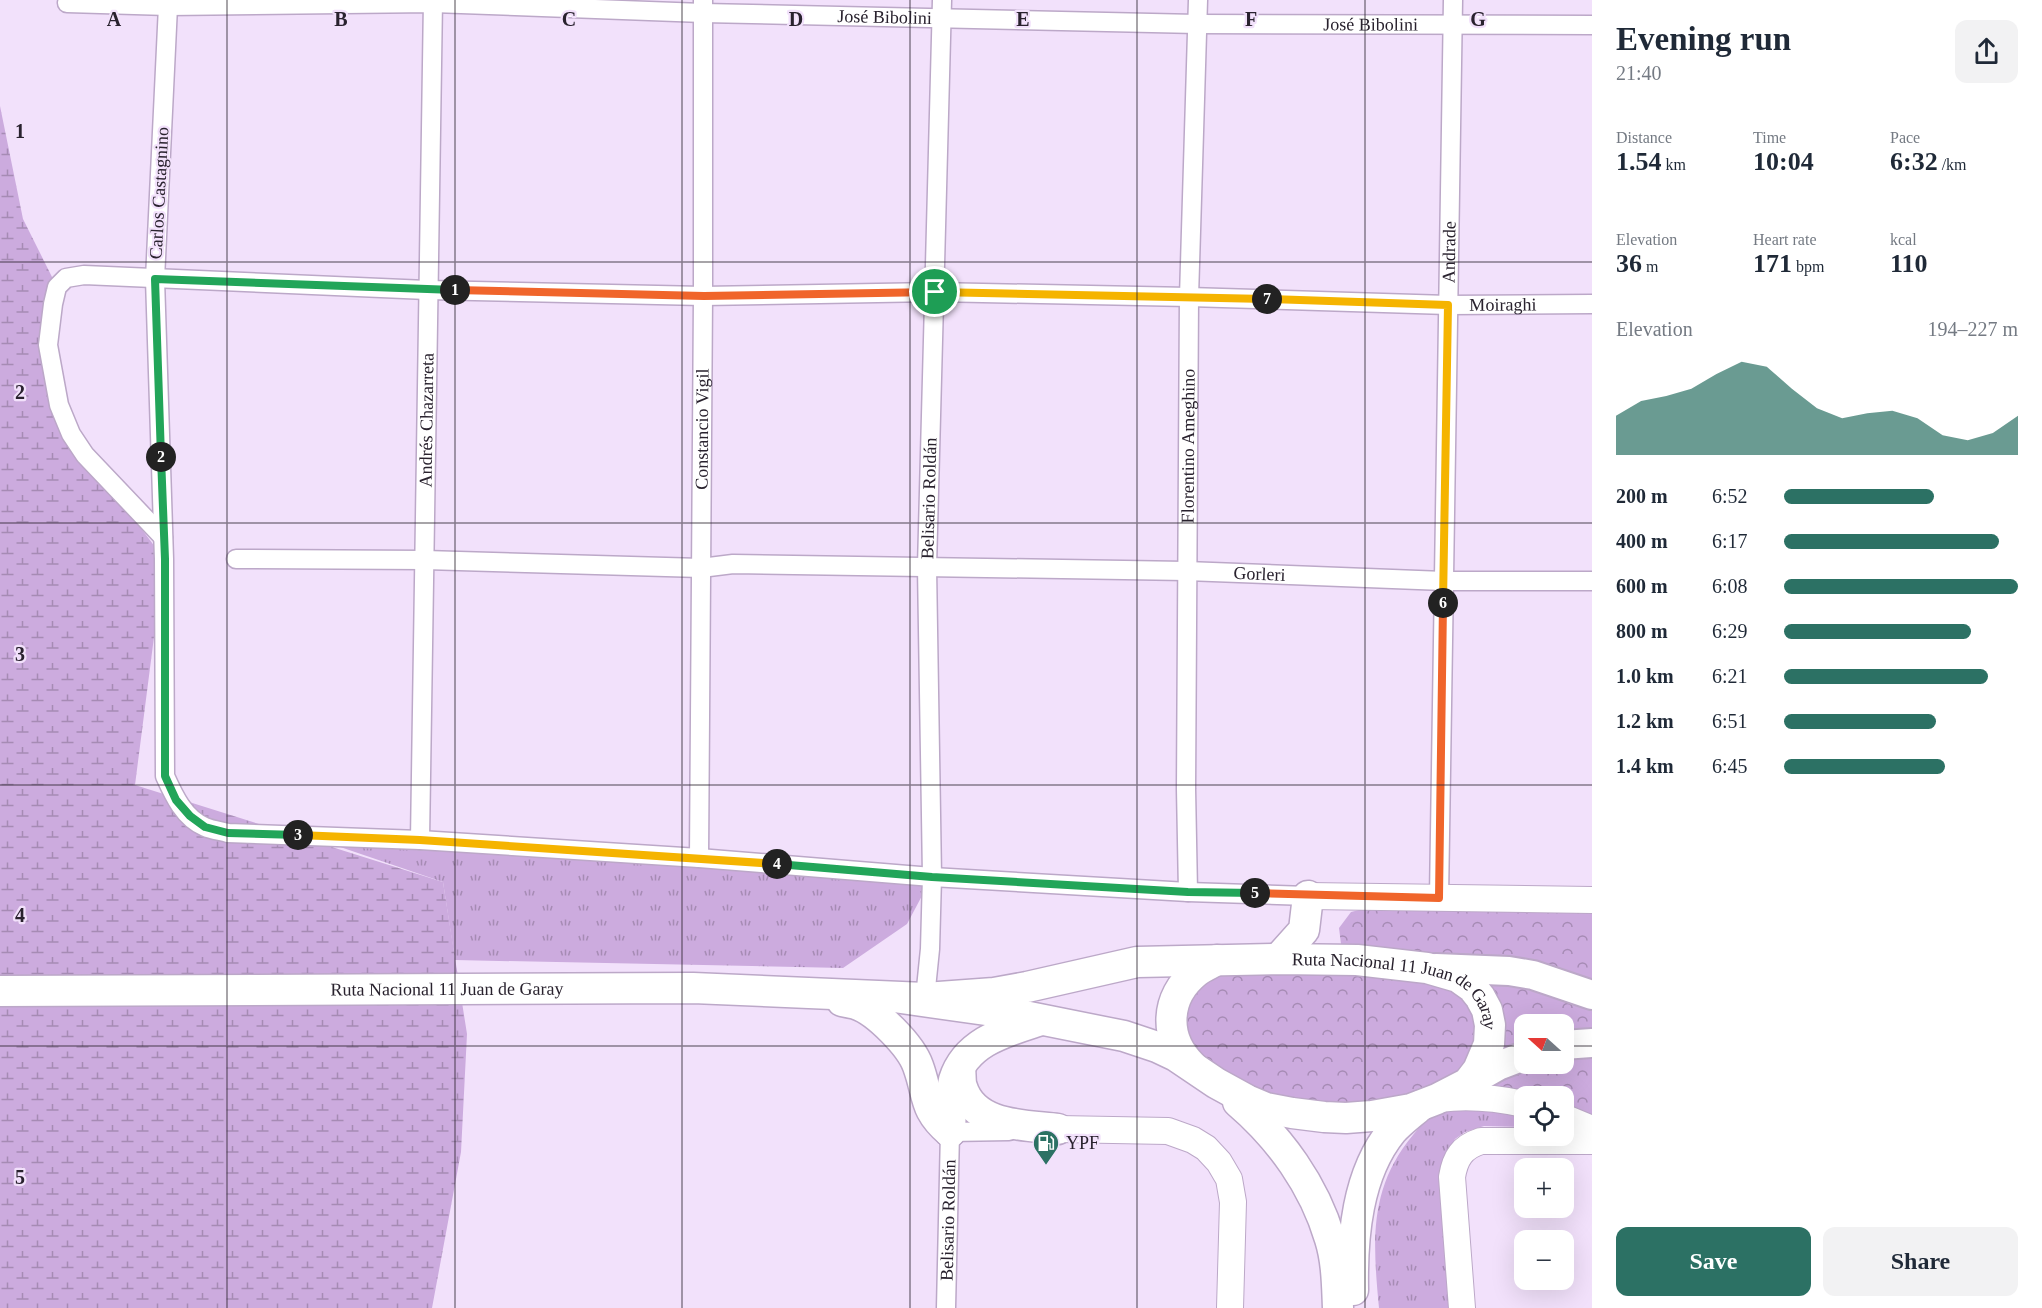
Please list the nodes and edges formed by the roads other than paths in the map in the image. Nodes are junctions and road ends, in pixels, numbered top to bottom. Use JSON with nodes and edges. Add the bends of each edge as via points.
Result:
{"nodes":[{"id":1,"x":1198,"y":0,"type":"edge"},
{"id":2,"x":1453,"y":0,"type":"edge"},
{"id":3,"x":433,"y":2,"type":"edge"},
{"id":4,"x":67,"y":3,"type":"dead end"},
{"id":5,"x":168,"y":6,"type":"junction"},
{"id":6,"x":703,"y":7,"type":"edge"},
{"id":7,"x":942,"y":9,"type":"edge"},
{"id":8,"x":1197,"y":24,"type":"junction"},
{"id":9,"x":1452,"y":26,"type":"junction"},
{"id":10,"x":1592,"y":26,"type":"edge"},
{"id":11,"x":155,"y":279,"type":"junction"},
{"id":12,"x":427,"y":290,"type":"junction"},
{"id":13,"x":935,"y":292,"type":"junction"},
{"id":14,"x":704,"y":296,"type":"junction"},
{"id":15,"x":1189,"y":297,"type":"junction"},
{"id":16,"x":1592,"y":304,"type":"edge"},
{"id":17,"x":1448,"y":305,"type":"junction"},
{"id":18,"x":163,"y":537,"type":"junction"},
{"id":19,"x":236,"y":559,"type":"dead end"},
{"id":20,"x":425,"y":560,"type":"junction"},
{"id":21,"x":927,"y":567,"type":"junction"},
{"id":22,"x":702,"y":568,"type":"junction"},
{"id":23,"x":1186,"y":570,"type":"junction"},
{"id":24,"x":1444,"y":581,"type":"junction"},
{"id":25,"x":1592,"y":581,"type":"edge"},
{"id":26,"x":420,"y":840,"type":"junction"},
{"id":27,"x":699,"y":858,"type":"junction"},
{"id":28,"x":932,"y":877,"type":"junction"},
{"id":29,"x":1188,"y":892,"type":"junction"},
{"id":30,"x":1308,"y":896,"type":"junction"},
{"id":31,"x":1439,"y":898,"type":"junction"},
{"id":32,"x":1592,"y":900,"type":"edge"},
{"id":33,"x":1304,"y":930,"type":"junction"},
{"id":34,"x":1278,"y":958,"type":"junction"},
{"id":35,"x":1217,"y":960,"type":"junction"},
{"id":36,"x":1326,"y":960,"type":"junction"},
{"id":37,"x":1427,"y":968,"type":"junction"},
{"id":38,"x":0,"y":991,"type":"edge"},
{"id":39,"x":798,"y":993,"type":"junction"},
{"id":40,"x":1592,"y":995,"type":"edge"},
{"id":41,"x":894,"y":997,"type":"junction"},
{"id":42,"x":925,"y":998,"type":"junction"},
{"id":43,"x":1044,"y":1020,"type":"junction"},
{"id":44,"x":1592,"y":1043,"type":"edge"},
{"id":45,"x":1574,"y":1044,"type":"edge"},
{"id":46,"x":1514,"y":1060,"type":"edge"},
{"id":47,"x":960,"y":1069,"type":"junction"},
{"id":48,"x":1210,"y":1079,"type":"junction"},
{"id":49,"x":1468,"y":1083,"type":"junction"},
{"id":50,"x":1429,"y":1102,"type":"junction"},
{"id":51,"x":1514,"y":1102,"type":"edge"},
{"id":52,"x":1574,"y":1122,"type":"edge"},
{"id":53,"x":1058,"y":1129,"type":"junction"},
{"id":54,"x":1592,"y":1129,"type":"edge"},
{"id":55,"x":950,"y":1132,"type":"junction"},
{"id":56,"x":1592,"y":1141,"type":"edge"},
{"id":57,"x":1350,"y":1306,"type":"edge"},
{"id":58,"x":946,"y":1308,"type":"edge"},
{"id":59,"x":1230,"y":1308,"type":"edge"},
{"id":60,"x":1462,"y":1308,"type":"edge"}],
"edges":[{"from":1,"to":8,"type":"street","name":"Florentino Ameghino"},
{"from":2,"to":9,"type":"street","name":"Andrade"},
{"from":3,"to":5,"type":"street","name":"José Bibolini"},
{"from":3,"to":6,"type":"street","name":"José Bibolini"},
{"from":3,"to":12,"type":"street","name":"Andrés Chazarreta"},
{"from":4,"to":5,"type":"street","name":"José Bibolini"},
{"from":5,"to":11,"type":"street","name":"Carlos Castagnino"},
{"from":6,"to":7,"type":"street","name":"José Bibolini"},
{"from":6,"to":14,"type":"street","name":"Constancio Vigil"},
{"from":7,"to":8,"type":"street","name":"José Bibolini"},
{"from":7,"to":13,"type":"street","name":"Belisario Roldán"},
{"from":8,"to":9,"type":"street","name":"José Bibolini"},
{"from":8,"to":15,"type":"street","name":"Florentino Ameghino"},
{"from":9,"to":10,"type":"street","name":"José Bibolini"},
{"from":9,"to":17,"type":"street","name":"Andrade"},
{"from":11,"to":12,"type":"street","name":"Moiraghi"},
{"from":11,"to":18,"type":"street","name":"Carlos Castagnino"},
{"from":11,"to":18,"type":"street","name":"Moiraghi","via":[[84,275],[66,278],[57,287],[48,345],[59,405],[71,434],[85,455]]},
{"from":12,"to":14,"type":"street","name":"Moiraghi"},
{"from":12,"to":20,"type":"street","name":"Andrés Chazarreta"},
{"from":13,"to":14,"type":"street","name":"Moiraghi"},
{"from":13,"to":15,"type":"street","name":"Moiraghi"},
{"from":13,"to":21,"type":"street","name":"Belisario Roldán"},
{"from":14,"to":22,"type":"street","name":"Constancio Vigil"},
{"from":15,"to":17,"type":"street","name":"Moiraghi"},
{"from":15,"to":23,"type":"street","name":"Florentino Ameghino"},
{"from":16,"to":17,"type":"street","name":"Moiraghi"},
{"from":17,"to":24,"type":"street","name":"Andrade"},
{"from":18,"to":26,"type":"street","name":"Carlos Castagnino","via":[[165,776],[176,800],[205,827],[228,833]]},
{"from":19,"to":20,"type":"street","name":"Gorleri"},
{"from":20,"to":22,"type":"street","name":"Gorleri"},
{"from":20,"to":26,"type":"street","name":"Andrés Chazarreta"},
{"from":21,"to":22,"type":"street","name":"Gorleri","via":[[733,564]]},
{"from":21,"to":23,"type":"street","name":"Gorleri"},
{"from":21,"to":28,"type":"street","name":"Belisario Roldán"},
{"from":22,"to":27,"type":"street","name":"Constancio Vigil"},
{"from":23,"to":24,"type":"street","name":"Gorleri"},
{"from":23,"to":29,"type":"street","name":"Florentino Ameghino"},
{"from":24,"to":25,"type":"street","name":"Gorleri"},
{"from":24,"to":31,"type":"street","name":"Andrade"},
{"from":26,"to":27,"type":"street"},
{"from":27,"to":28,"type":"street"},
{"from":28,"to":29,"type":"street"},
{"from":28,"to":42,"type":"street","name":"Belisario Roldán"},
{"from":29,"to":30,"type":"street"},
{"from":30,"to":31,"type":"main road"},
{"from":30,"to":33,"type":"highway"},
{"from":31,"to":32,"type":"main road"},
{"from":33,"to":34,"type":"highway"},
{"from":33,"to":36,"type":"highway"},
{"from":34,"to":35,"type":"highway","name":"Ruta Nacional 11 Juan de Garay"},
{"from":34,"to":36,"type":"highway","name":"Ruta Nacional 11 Juan de Garay"},
{"from":35,"to":42,"type":"highway","name":"Ruta Nacional 11 Juan de Garay","via":[[1125,963],[994,993]]},
{"from":35,"to":48,"type":"highway","name":"Ruta Nacional 11 Juan de Garay","via":[[1184,984],[1173,1002],[1170,1017],[1172,1032],[1186,1061]]},
{"from":36,"to":37,"type":"highway","name":"Ruta Nacional 11 Juan de Garay"},
{"from":37,"to":40,"type":"main road","via":[[1517,973]]},
{"from":37,"to":49,"type":"highway","name":"Ruta Nacional 11 Juan de Garay","via":[[1458,977],[1472,987],[1487,1010],[1489,1044]]},
{"from":38,"to":39,"type":"highway","name":"Ruta Nacional 11 Juan de Garay","via":[[693,988]]},
{"from":39,"to":41,"type":"highway","name":"Ruta Nacional 11 Juan de Garay"},
{"from":39,"to":55,"type":"highway","via":[[857,1004],[879,1017],[917,1064],[931,1112]]},
{"from":41,"to":42,"type":"highway","name":"Ruta Nacional 11 Juan de Garay"},
{"from":41,"to":43,"type":"highway","name":"Ruta Nacional 11 Juan de Garay"},
{"from":43,"to":47,"type":"highway","via":[[1003,1032],[982,1043]]},
{"from":43,"to":48,"type":"highway","name":"Ruta Nacional 11 Juan de Garay","via":[[1124,1036],[1157,1047]]},
{"from":44,"to":45,"type":"main road"},
{"from":46,"to":49,"type":"main road"},
{"from":47,"to":53,"type":"highway","via":[[967,1097],[987,1116],[999,1122]]},
{"from":47,"to":55,"type":"highway","via":[[952,1091]]},
{"from":48,"to":50,"type":"highway","name":"Ruta Nacional 11 Juan de Garay","via":[[1266,1108],[1324,1117],[1372,1116]]},
{"from":48,"to":57,"type":"highway","name":"Ruta Nacional 11 Juan de Garay","via":[[1274,1137],[1306,1181],[1331,1240],[1337,1280]]},
{"from":49,"to":50,"type":"highway","name":"Ruta Nacional 11 Juan de Garay"},
{"from":50,"to":51,"type":"main road","via":[[1461,1096]]},
{"from":50,"to":57,"type":"highway","name":"Ruta Nacional 11 Juan de Garay","via":[[1394,1128],[1373,1165],[1354,1232]]},
{"from":52,"to":54,"type":"main road"},
{"from":53,"to":55,"type":"street"},
{"from":53,"to":59,"type":"main road","via":[[1168,1131],[1206,1148],[1229,1179],[1233,1202]]},
{"from":55,"to":58,"type":"street","name":"Belisario Roldán"},
{"from":56,"to":60,"type":"main road","via":[[1481,1141],[1462,1151],[1452,1177]]}]}
